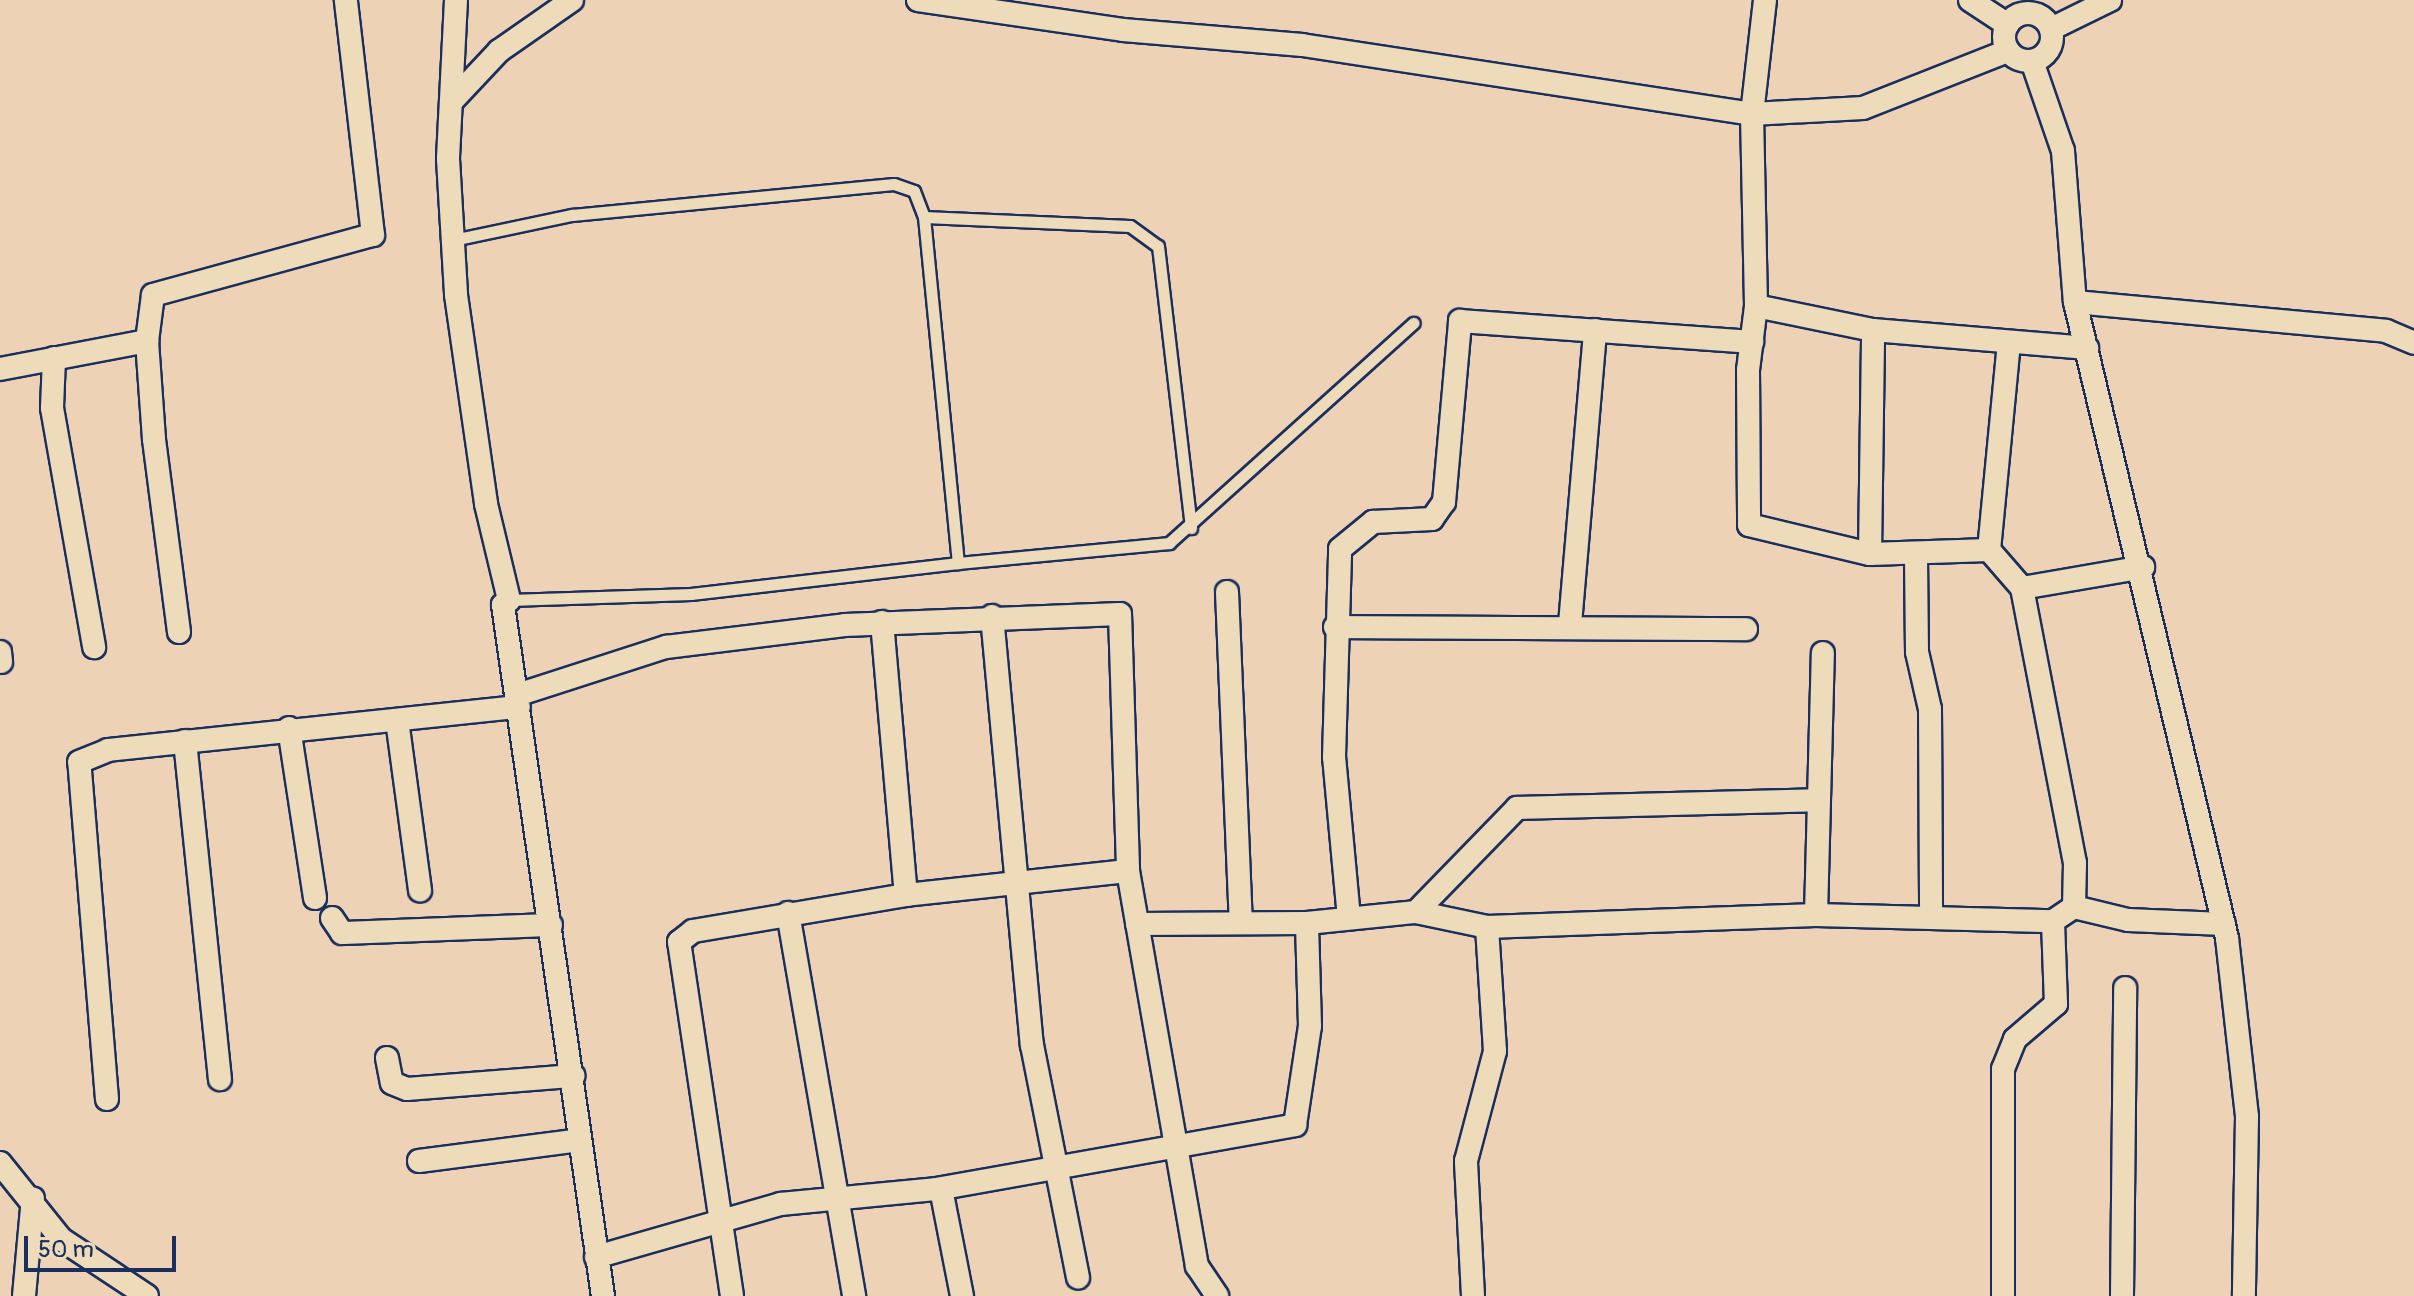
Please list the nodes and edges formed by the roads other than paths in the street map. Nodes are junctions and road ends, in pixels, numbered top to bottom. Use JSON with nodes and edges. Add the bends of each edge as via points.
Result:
{"nodes":[{"id":1,"x":346,"y":0,"type":"edge"},
{"id":2,"x":456,"y":0,"type":"edge"},
{"id":3,"x":572,"y":0,"type":"edge"},
{"id":4,"x":918,"y":0,"type":"edge"},
{"id":5,"x":1765,"y":0,"type":"edge"},
{"id":6,"x":1970,"y":0,"type":"edge"},
{"id":7,"x":2110,"y":0,"type":"edge"},
{"id":8,"x":2008,"y":25,"type":"junction"},
{"id":9,"x":2051,"y":29,"type":"junction"},
{"id":10,"x":2008,"y":51,"type":"junction"},
{"id":11,"x":2032,"y":61,"type":"junction"},
{"id":12,"x":452,"y":101,"type":"junction"},
{"id":13,"x":1752,"y":114,"type":"junction"},
{"id":14,"x":924,"y":217,"type":"junction"},
{"id":15,"x":453,"y":240,"type":"junction"},
{"id":16,"x":2075,"y":302,"type":"junction"},
{"id":17,"x":1756,"y":306,"type":"junction"},
{"id":18,"x":1413,"y":323,"type":"dead end"},
{"id":19,"x":1595,"y":330,"type":"junction"},
{"id":20,"x":1873,"y":330,"type":"junction"},
{"id":21,"x":147,"y":341,"type":"junction"},
{"id":22,"x":1752,"y":342,"type":"junction"},
{"id":23,"x":2009,"y":343,"type":"junction"},
{"id":24,"x":2414,"y":343,"type":"edge"},
{"id":25,"x":2087,"y":348,"type":"junction"},
{"id":26,"x":54,"y":358,"type":"junction"},
{"id":27,"x":0,"y":369,"type":"edge"},
{"id":28,"x":1191,"y":528,"type":"junction"},
{"id":29,"x":1989,"y":550,"type":"junction"},
{"id":30,"x":1870,"y":554,"type":"junction"},
{"id":31,"x":1916,"y":557,"type":"junction"},
{"id":32,"x":958,"y":563,"type":"junction"},
{"id":33,"x":2143,"y":567,"type":"junction"},
{"id":34,"x":2022,"y":588,"type":"junction"},
{"id":35,"x":1227,"y":592,"type":"dead end"},
{"id":36,"x":509,"y":600,"type":"junction"},
{"id":37,"x":992,"y":616,"type":"junction"},
{"id":38,"x":882,"y":622,"type":"junction"},
{"id":39,"x":1570,"y":624,"type":"junction"},
{"id":40,"x":1335,"y":627,"type":"junction"},
{"id":41,"x":1746,"y":629,"type":"dead end"},
{"id":42,"x":179,"y":632,"type":"dead end"},
{"id":43,"x":94,"y":647,"type":"dead end"},
{"id":44,"x":1823,"y":653,"type":"dead end"},
{"id":45,"x":518,"y":701,"type":"junction"},
{"id":46,"x":397,"y":720,"type":"junction"},
{"id":47,"x":289,"y":728,"type":"junction"},
{"id":48,"x":185,"y":741,"type":"junction"},
{"id":49,"x":1815,"y":800,"type":"junction"},
{"id":50,"x":1128,"y":871,"type":"junction"},
{"id":51,"x":1015,"y":880,"type":"junction"},
{"id":52,"x":420,"y":890,"type":"dead end"},
{"id":53,"x":906,"y":895,"type":"junction"},
{"id":54,"x":315,"y":898,"type":"dead end"},
{"id":55,"x":2074,"y":907,"type":"junction"},
{"id":56,"x":1416,"y":912,"type":"junction"},
{"id":57,"x":788,"y":913,"type":"junction"},
{"id":58,"x":1816,"y":915,"type":"junction"},
{"id":59,"x":332,"y":918,"type":"dead end"},
{"id":60,"x":1349,"y":918,"type":"junction"},
{"id":61,"x":1931,"y":918,"type":"junction"},
{"id":62,"x":2053,"y":921,"type":"junction"},
{"id":63,"x":1241,"y":922,"type":"junction"},
{"id":64,"x":1307,"y":923,"type":"junction"},
{"id":65,"x":1137,"y":924,"type":"junction"},
{"id":66,"x":2224,"y":924,"type":"junction"},
{"id":67,"x":551,"y":925,"type":"junction"},
{"id":68,"x":1487,"y":927,"type":"junction"},
{"id":69,"x":2125,"y":988,"type":"dead end"},
{"id":70,"x":387,"y":1058,"type":"dead end"},
{"id":71,"x":573,"y":1076,"type":"junction"},
{"id":72,"x":220,"y":1079,"type":"dead end"},
{"id":73,"x":107,"y":1099,"type":"dead end"},
{"id":74,"x":580,"y":1140,"type":"junction"},
{"id":75,"x":1178,"y":1148,"type":"junction"},
{"id":76,"x":419,"y":1161,"type":"dead end"},
{"id":77,"x":0,"y":1163,"type":"edge"},
{"id":78,"x":1056,"y":1168,"type":"junction"},
{"id":79,"x":941,"y":1189,"type":"junction"},
{"id":80,"x":839,"y":1196,"type":"junction"},
{"id":81,"x":33,"y":1198,"type":"junction"},
{"id":82,"x":720,"y":1219,"type":"junction"},
{"id":83,"x":596,"y":1257,"type":"junction"},
{"id":84,"x":1078,"y":1277,"type":"dead end"},
{"id":85,"x":24,"y":1296,"type":"edge"},
{"id":86,"x":147,"y":1296,"type":"edge"},
{"id":87,"x":603,"y":1296,"type":"edge"},
{"id":88,"x":732,"y":1296,"type":"edge"},
{"id":89,"x":854,"y":1296,"type":"edge"},
{"id":90,"x":962,"y":1296,"type":"edge"},
{"id":91,"x":1217,"y":1296,"type":"edge"},
{"id":92,"x":1473,"y":1296,"type":"edge"},
{"id":93,"x":2003,"y":1296,"type":"edge"},
{"id":94,"x":2122,"y":1296,"type":"edge"},
{"id":95,"x":2244,"y":1296,"type":"edge"}],
"edges":[{"from":1,"to":21,"type":"street","via":[[373,235],[174,284],[153,295]]},
{"from":2,"to":12,"type":"street"},
{"from":3,"to":12,"type":"street","via":[[499,51]]},
{"from":4,"to":13,"type":"street","via":[[1123,30],[1302,45]]},
{"from":5,"to":13,"type":"street"},
{"from":6,"to":8,"type":"street"},
{"from":7,"to":9,"type":"street"},
{"from":8,"to":9,"type":"street","via":[[2027,13]]},
{"from":8,"to":10,"type":"street"},
{"from":9,"to":11,"type":"street","via":[[2049,49]]},
{"from":10,"to":11,"type":"street"},
{"from":10,"to":13,"type":"street","via":[[1863,108]]},
{"from":11,"to":16,"type":"street","via":[[2063,151]]},
{"from":12,"to":15,"type":"street"},
{"from":13,"to":17,"type":"street"},
{"from":14,"to":15,"type":"lane","via":[[914,191],[894,184],[572,215]]},
{"from":14,"to":28,"type":"lane","via":[[1130,226],[1158,246]]},
{"from":14,"to":32,"type":"lane"},
{"from":15,"to":36,"type":"street","via":[[486,504]]},
{"from":16,"to":24,"type":"street","via":[[2386,331]]},
{"from":16,"to":25,"type":"street"},
{"from":17,"to":20,"type":"street"},
{"from":17,"to":22,"type":"street"},
{"from":18,"to":28,"type":"lane"},
{"from":19,"to":22,"type":"street"},
{"from":19,"to":39,"type":"street"},
{"from":19,"to":40,"type":"street","via":[[1460,321],[1444,502],[1432,519],[1373,522],[1340,549]]},
{"from":20,"to":23,"type":"street"},
{"from":20,"to":30,"type":"street"},
{"from":21,"to":26,"type":"street"},
{"from":21,"to":42,"type":"street"},
{"from":22,"to":30,"type":"street","via":[[1749,525]]},
{"from":23,"to":25,"type":"street"},
{"from":23,"to":29,"type":"street"},
{"from":25,"to":33,"type":"street"},
{"from":26,"to":27,"type":"street"},
{"from":26,"to":43,"type":"street","via":[[52,408]]},
{"from":28,"to":32,"type":"lane","via":[[1152,546]]},
{"from":29,"to":31,"type":"street"},
{"from":29,"to":34,"type":"street"},
{"from":30,"to":31,"type":"street"},
{"from":31,"to":61,"type":"street","via":[[1917,652],[1930,709]]},
{"from":32,"to":36,"type":"lane","via":[[691,594]]},
{"from":33,"to":34,"type":"street"},
{"from":33,"to":66,"type":"street"},
{"from":34,"to":55,"type":"street","via":[[2075,863]]},
{"from":35,"to":63,"type":"street"},
{"from":36,"to":45,"type":"street","via":[[503,605]]},
{"from":37,"to":38,"type":"street"},
{"from":37,"to":50,"type":"street","via":[[1120,614]]},
{"from":37,"to":51,"type":"street"},
{"from":38,"to":45,"type":"street","via":[[666,647]]},
{"from":38,"to":53,"type":"street"},
{"from":39,"to":40,"type":"street"},
{"from":39,"to":41,"type":"street"},
{"from":40,"to":60,"type":"street","via":[[1334,757]]},
{"from":44,"to":49,"type":"street"},
{"from":45,"to":46,"type":"street"},
{"from":45,"to":67,"type":"street"},
{"from":46,"to":47,"type":"street"},
{"from":46,"to":52,"type":"street"},
{"from":47,"to":48,"type":"street"},
{"from":47,"to":54,"type":"street"},
{"from":48,"to":72,"type":"street"},
{"from":48,"to":73,"type":"street","via":[[108,750],[79,762]]},
{"from":49,"to":56,"type":"street","via":[[1517,808]]},
{"from":49,"to":58,"type":"street"},
{"from":50,"to":51,"type":"street"},
{"from":50,"to":65,"type":"street"},
{"from":51,"to":53,"type":"street"},
{"from":51,"to":78,"type":"street","via":[[1032,1045]]},
{"from":53,"to":57,"type":"street"},
{"from":55,"to":62,"type":"street"},
{"from":55,"to":66,"type":"street","via":[[2128,920]]},
{"from":56,"to":60,"type":"street"},
{"from":56,"to":68,"type":"street"},
{"from":57,"to":80,"type":"street"},
{"from":57,"to":82,"type":"street","via":[[693,931],[679,942]]},
{"from":58,"to":61,"type":"street"},
{"from":58,"to":68,"type":"street"},
{"from":59,"to":67,"type":"street","via":[[342,933]]},
{"from":60,"to":64,"type":"street"},
{"from":61,"to":62,"type":"street"},
{"from":62,"to":93,"type":"street","via":[[2056,1004],[2015,1039],[2003,1069]]},
{"from":63,"to":64,"type":"street"},
{"from":63,"to":65,"type":"street"},
{"from":64,"to":75,"type":"street","via":[[1310,1026],[1295,1125]]},
{"from":65,"to":75,"type":"street"},
{"from":66,"to":95,"type":"street","via":[[2247,1117]]},
{"from":67,"to":71,"type":"street"},
{"from":68,"to":92,"type":"street","via":[[1495,1051],[1468,1133]]},
{"from":69,"to":94,"type":"street"},
{"from":70,"to":71,"type":"street","via":[[392,1083],[407,1089]]},
{"from":71,"to":74,"type":"street"},
{"from":74,"to":76,"type":"street"},
{"from":74,"to":83,"type":"street"},
{"from":75,"to":78,"type":"street"},
{"from":75,"to":91,"type":"street","via":[[1197,1266]]},
{"from":77,"to":81,"type":"street"},
{"from":78,"to":79,"type":"street"},
{"from":78,"to":84,"type":"street"},
{"from":79,"to":80,"type":"street"},
{"from":79,"to":90,"type":"street"},
{"from":80,"to":82,"type":"street"},
{"from":80,"to":89,"type":"street"},
{"from":81,"to":85,"type":"street"},
{"from":81,"to":86,"type":"street","via":[[61,1239]]},
{"from":82,"to":83,"type":"street"},
{"from":82,"to":88,"type":"street"},
{"from":83,"to":87,"type":"street"}]}
